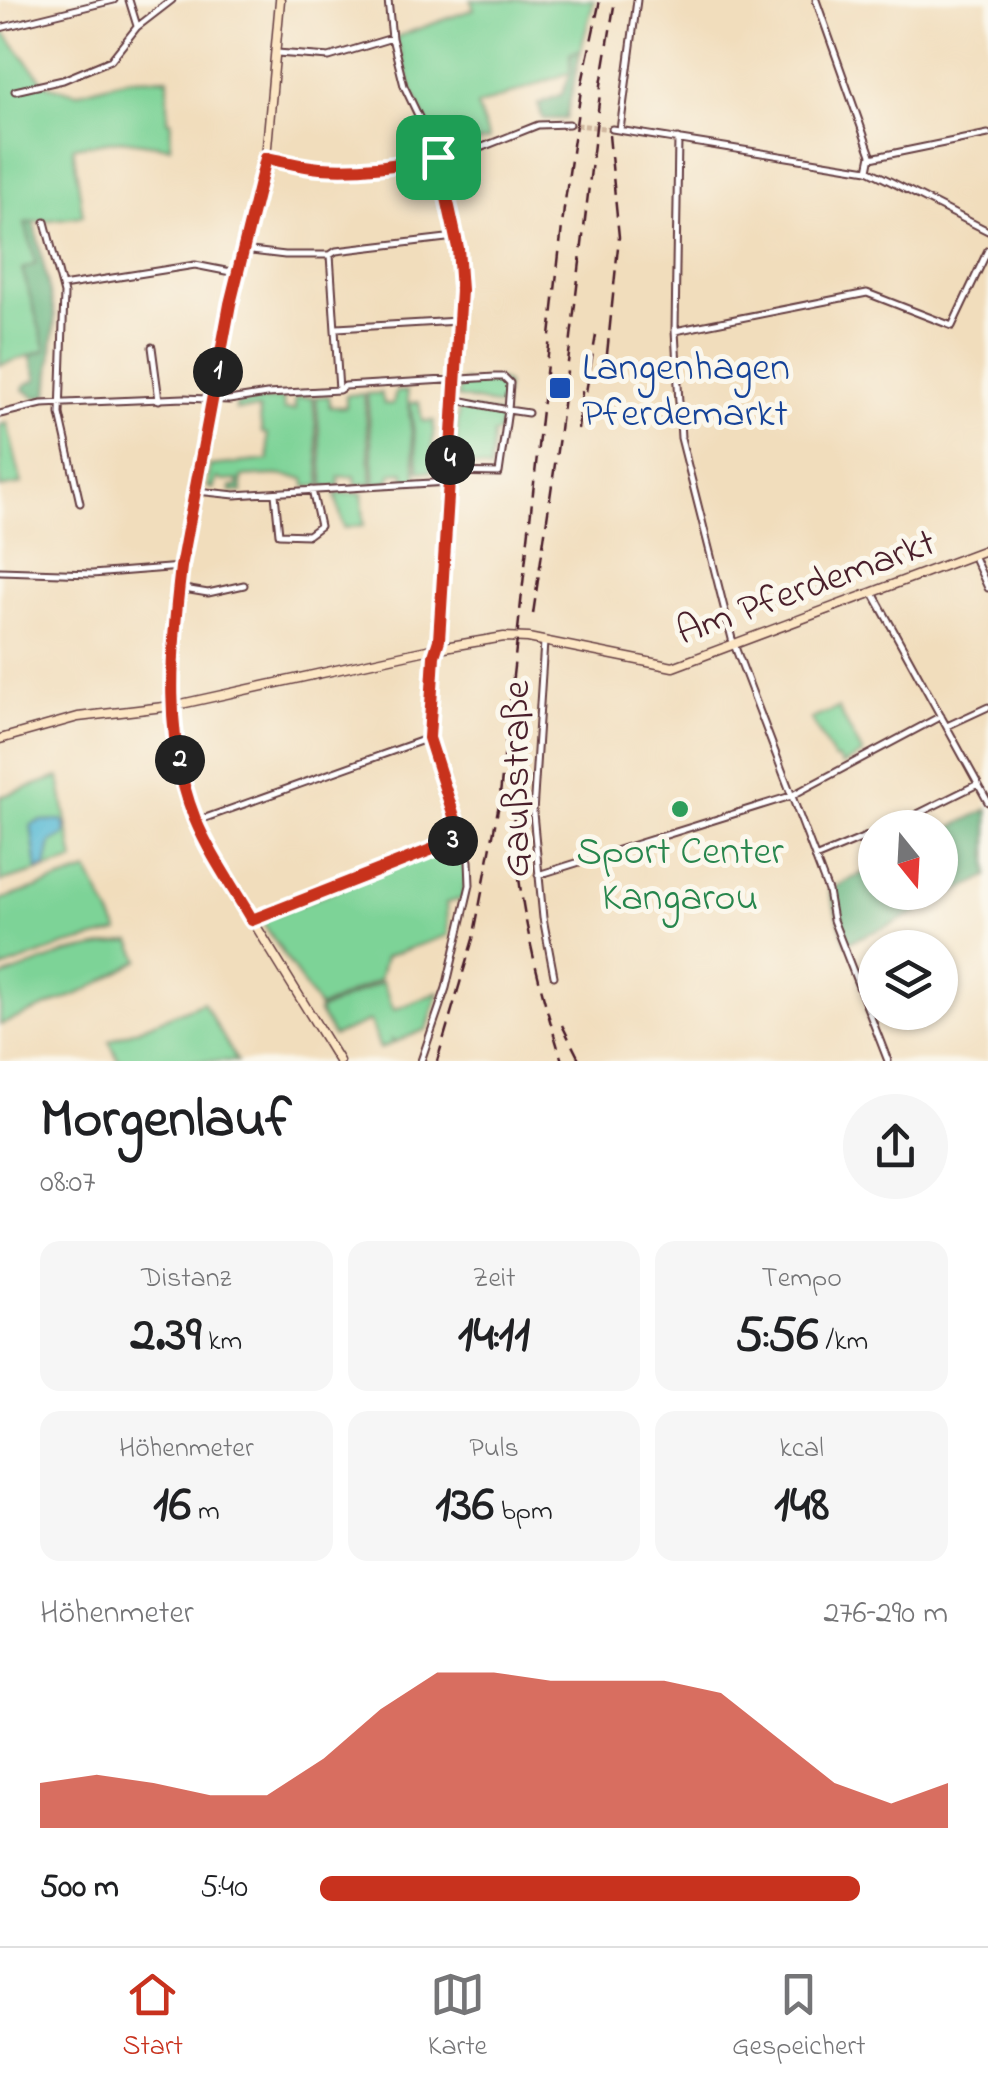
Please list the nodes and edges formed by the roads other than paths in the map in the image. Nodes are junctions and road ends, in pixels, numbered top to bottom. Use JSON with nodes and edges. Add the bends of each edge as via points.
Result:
{"nodes":[{"id":1,"x":114,"y":0,"type":"edge"},
{"id":2,"x":128,"y":0,"type":"edge"},
{"id":3,"x":172,"y":0,"type":"edge"},
{"id":4,"x":280,"y":0,"type":"edge"},
{"id":5,"x":388,"y":0,"type":"edge"},
{"id":6,"x":637,"y":0,"type":"edge"},
{"id":7,"x":816,"y":0,"type":"edge"},
{"id":8,"x":137,"y":27,"type":"junction"},
{"id":9,"x":0,"y":28,"type":"edge"},
{"id":10,"x":392,"y":38,"type":"junction"},
{"id":11,"x":277,"y":53,"type":"junction"},
{"id":12,"x":15,"y":91,"type":"dead end"},
{"id":13,"x":569,"y":124,"type":"tunnel mouth"},
{"id":14,"x":988,"y":134,"type":"edge"},
{"id":15,"x":678,"y":139,"type":"junction"},
{"id":16,"x":438,"y":157,"type":"junction"},
{"id":17,"x":266,"y":158,"type":"junction"},
{"id":18,"x":871,"y":158,"type":"junction"},
{"id":19,"x":868,"y":170,"type":"junction"},
{"id":20,"x":45,"y":222,"type":"dead end"},
{"id":21,"x":988,"y":231,"type":"edge"},
{"id":22,"x":455,"y":236,"type":"junction"},
{"id":23,"x":243,"y":250,"type":"junction"},
{"id":24,"x":988,"y":250,"type":"edge"},
{"id":25,"x":330,"y":255,"type":"junction"},
{"id":26,"x":238,"y":273,"type":"junction"},
{"id":27,"x":62,"y":286,"type":"junction"},
{"id":28,"x":458,"y":321,"type":"junction"},
{"id":29,"x":337,"y":328,"type":"junction"},
{"id":30,"x":675,"y":331,"type":"junction"},
{"id":31,"x":152,"y":347,"type":"dead end"},
{"id":32,"x":455,"y":380,"type":"junction"},
{"id":33,"x":339,"y":390,"type":"junction"},
{"id":34,"x":213,"y":399,"type":"junction"},
{"id":35,"x":454,"y":399,"type":"junction"},
{"id":36,"x":159,"y":400,"type":"junction"},
{"id":37,"x":59,"y":404,"type":"junction"},
{"id":38,"x":508,"y":410,"type":"junction"},
{"id":39,"x":528,"y":413,"type":"dead end"},
{"id":40,"x":0,"y":414,"type":"edge"},
{"id":41,"x":449,"y":472,"type":"junction"},
{"id":42,"x":448,"y":482,"type":"junction"},
{"id":43,"x":312,"y":490,"type":"junction"},
{"id":44,"x":196,"y":491,"type":"junction"},
{"id":45,"x":274,"y":492,"type":"junction"},
{"id":46,"x":80,"y":503,"type":"dead end"},
{"id":47,"x":988,"y":549,"type":"edge"},
{"id":48,"x":973,"y":554,"type":"junction"},
{"id":49,"x":181,"y":567,"type":"junction"},
{"id":50,"x":0,"y":572,"type":"edge"},
{"id":51,"x":244,"y":584,"type":"dead end"},
{"id":52,"x":178,"y":588,"type":"junction"},
{"id":53,"x":988,"y":588,"type":"edge"},
{"id":54,"x":874,"y":593,"type":"junction"},
{"id":55,"x":544,"y":642,"type":"junction"},
{"id":56,"x":735,"y":645,"type":"junction"},
{"id":57,"x":437,"y":648,"type":"junction"},
{"id":58,"x":172,"y":706,"type":"junction"},
{"id":59,"x":988,"y":707,"type":"edge"},
{"id":60,"x":941,"y":716,"type":"junction"},
{"id":61,"x":947,"y":726,"type":"junction"},
{"id":62,"x":429,"y":738,"type":"junction"},
{"id":63,"x":0,"y":739,"type":"edge"},
{"id":64,"x":978,"y":784,"type":"junction"},
{"id":65,"x":791,"y":796,"type":"junction"},
{"id":66,"x":988,"y":802,"type":"edge"},
{"id":67,"x":925,"y":810,"type":"edge"},
{"id":68,"x":196,"y":821,"type":"junction"},
{"id":69,"x":461,"y":838,"type":"junction"},
{"id":70,"x":858,"y":840,"type":"edge"},
{"id":71,"x":816,"y":858,"type":"junction"},
{"id":72,"x":538,"y":875,"type":"junction"},
{"id":73,"x":252,"y":920,"type":"junction"},
{"id":74,"x":554,"y":976,"type":"dead end"},
{"id":75,"x":339,"y":1061,"type":"edge"},
{"id":76,"x":420,"y":1061,"type":"edge"},
{"id":77,"x":888,"y":1061,"type":"edge"}],
"edges":[{"from":1,"to":9,"type":"street"},
{"from":2,"to":8,"type":"street"},
{"from":3,"to":8,"type":"street"},
{"from":4,"to":11,"type":"street"},
{"from":5,"to":10,"type":"street"},
{"from":6,"to":15,"type":"street","via":[[616,129]]},
{"from":7,"to":18,"type":"street"},
{"from":8,"to":12,"type":"street","via":[[111,60]]},
{"from":10,"to":11,"type":"street","via":[[329,57]]},
{"from":10,"to":16,"type":"street","via":[[404,86]]},
{"from":11,"to":17,"type":"street"},
{"from":13,"to":16,"type":"street","via":[[538,125]]},
{"from":14,"to":18,"type":"street"},
{"from":15,"to":19,"type":"street"},
{"from":15,"to":30,"type":"street"},
{"from":16,"to":17,"type":"street","via":[[348,170]]},
{"from":16,"to":22,"type":"street"},
{"from":17,"to":23,"type":"street"},
{"from":18,"to":19,"type":"street"},
{"from":19,"to":21,"type":"street"},
{"from":20,"to":27,"type":"street"},
{"from":22,"to":25,"type":"street"},
{"from":22,"to":28,"type":"street"},
{"from":23,"to":25,"type":"street"},
{"from":23,"to":26,"type":"street"},
{"from":24,"to":30,"type":"street","via":[[952,326],[867,293]]},
{"from":25,"to":29,"type":"street"},
{"from":26,"to":27,"type":"street","via":[[195,265]]},
{"from":26,"to":34,"type":"street"},
{"from":27,"to":37,"type":"street"},
{"from":28,"to":29,"type":"street"},
{"from":28,"to":32,"type":"street"},
{"from":29,"to":33,"type":"street"},
{"from":30,"to":56,"type":"street","via":[[681,438]]},
{"from":31,"to":36,"type":"street"},
{"from":32,"to":33,"type":"street"},
{"from":32,"to":35,"type":"street"},
{"from":32,"to":38,"type":"street","via":[[509,380]]},
{"from":33,"to":34,"type":"street"},
{"from":34,"to":36,"type":"street"},
{"from":34,"to":44,"type":"street"},
{"from":35,"to":38,"type":"street"},
{"from":35,"to":41,"type":"street"},
{"from":36,"to":37,"type":"street"},
{"from":37,"to":40,"type":"street"},
{"from":37,"to":46,"type":"street"},
{"from":38,"to":39,"type":"street"},
{"from":38,"to":41,"type":"street","via":[[499,473]]},
{"from":41,"to":42,"type":"street"},
{"from":42,"to":43,"type":"street"},
{"from":42,"to":57,"type":"street"},
{"from":43,"to":45,"type":"street"},
{"from":43,"to":45,"type":"street","via":[[320,526],[308,535],[279,534]]},
{"from":44,"to":45,"type":"street"},
{"from":44,"to":49,"type":"street"},
{"from":47,"to":48,"type":"street","name":"Am Pferdemarkt"},
{"from":48,"to":53,"type":"street"},
{"from":48,"to":54,"type":"street","name":"Am Pferdemarkt"},
{"from":49,"to":50,"type":"street"},
{"from":49,"to":52,"type":"street"},
{"from":51,"to":52,"type":"street","via":[[208,593]]},
{"from":52,"to":58,"type":"street"},
{"from":54,"to":56,"type":"street","name":"Am Pferdemarkt"},
{"from":54,"to":60,"type":"street"},
{"from":55,"to":56,"type":"street","name":"Am Pferdemarkt","via":[[663,667]]},
{"from":55,"to":57,"type":"street","name":"Am Pferdemarkt","via":[[512,636]]},
{"from":55,"to":72,"type":"street","name":"Gaußstraße","via":[[533,812]]},
{"from":56,"to":65,"type":"street"},
{"from":57,"to":58,"type":"street","name":"Am Pferdemarkt"},
{"from":57,"to":62,"type":"street"},
{"from":58,"to":63,"type":"street","name":"Am Pferdemarkt","via":[[78,717]]},
{"from":58,"to":68,"type":"street"},
{"from":59,"to":61,"type":"street"},
{"from":60,"to":61,"type":"street"},
{"from":60,"to":65,"type":"street"},
{"from":61,"to":64,"type":"street"},
{"from":62,"to":68,"type":"street"},
{"from":62,"to":69,"type":"street"},
{"from":64,"to":66,"type":"street"},
{"from":64,"to":67,"type":"street"},
{"from":65,"to":71,"type":"street"},
{"from":65,"to":72,"type":"street"},
{"from":68,"to":73,"type":"street"},
{"from":69,"to":73,"type":"street"},
{"from":69,"to":76,"type":"street","via":[[470,885],[446,988]]},
{"from":70,"to":71,"type":"street"},
{"from":71,"to":77,"type":"street"},
{"from":72,"to":74,"type":"street","name":"Gaußstraße"},
{"from":73,"to":75,"type":"street"}]}
